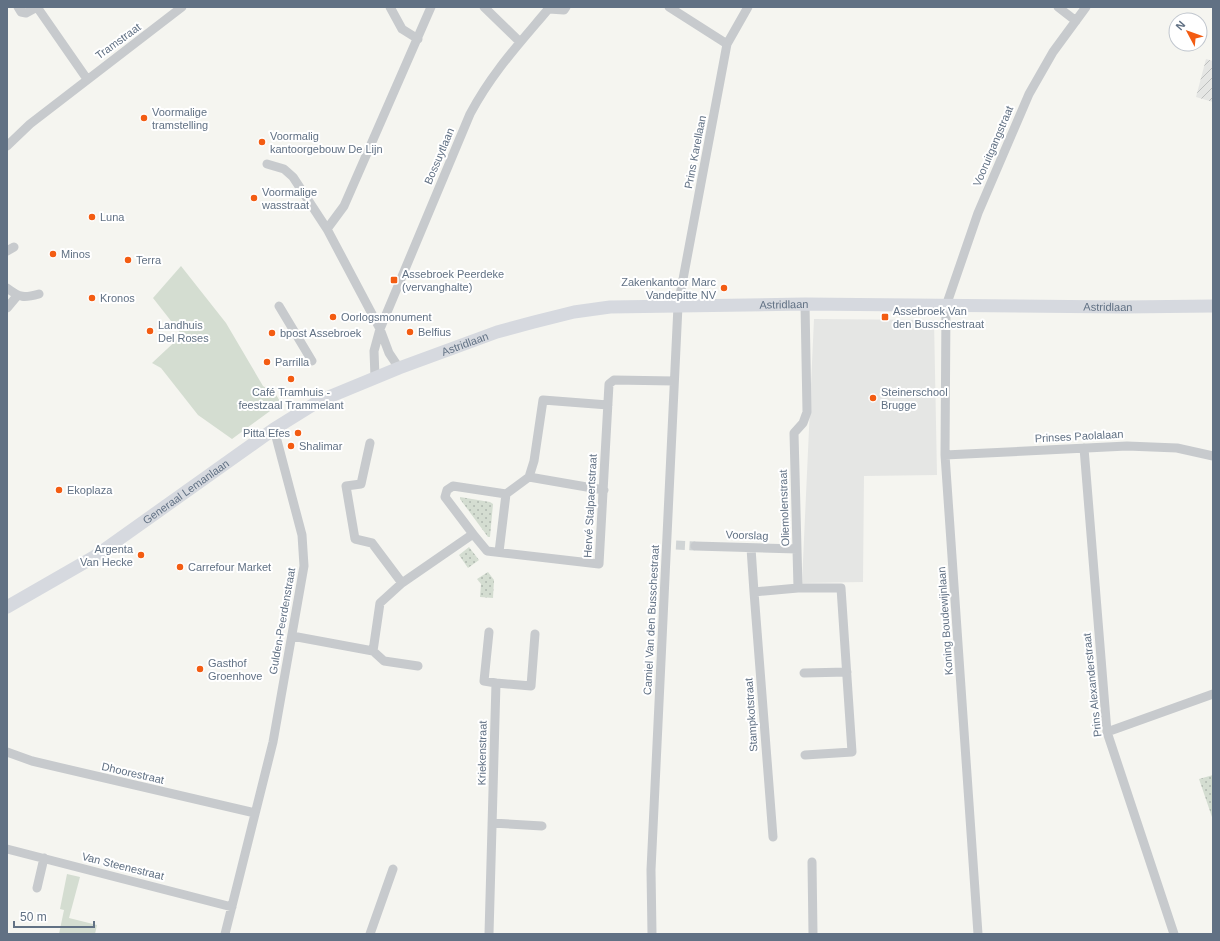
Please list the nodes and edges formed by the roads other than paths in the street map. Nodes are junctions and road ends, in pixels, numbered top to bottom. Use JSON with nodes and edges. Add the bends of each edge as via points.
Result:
{"nodes":[{"id":1,"x":18,"y":7,"type":"edge"},
{"id":2,"x":37,"y":7,"type":"edge"},
{"id":3,"x":182,"y":7,"type":"edge"},
{"id":4,"x":390,"y":7,"type":"edge"},
{"id":5,"x":431,"y":7,"type":"edge"},
{"id":6,"x":484,"y":7,"type":"edge"},
{"id":7,"x":566,"y":7,"type":"edge"},
{"id":8,"x":669,"y":7,"type":"edge"},
{"id":9,"x":748,"y":7,"type":"edge"},
{"id":10,"x":1058,"y":7,"type":"edge"},
{"id":11,"x":1086,"y":7,"type":"edge"},
{"id":12,"x":549,"y":8,"type":"edge"},
{"id":13,"x":1076,"y":21,"type":"junction"},
{"id":14,"x":418,"y":39,"type":"junction"},
{"id":15,"x":520,"y":42,"type":"junction"},
{"id":16,"x":727,"y":44,"type":"junction"},
{"id":17,"x":87,"y":79,"type":"junction"},
{"id":18,"x":8,"y":143,"type":"edge"},
{"id":19,"x":267,"y":164,"type":"dead end"},
{"id":20,"x":327,"y":229,"type":"junction"},
{"id":21,"x":7,"y":288,"type":"edge"},
{"id":22,"x":39,"y":294,"type":"dead end"},
{"id":23,"x":17,"y":296,"type":"junction"},
{"id":24,"x":805,"y":304,"type":"junction"},
{"id":25,"x":279,"y":306,"type":"dead end"},
{"id":26,"x":678,"y":306,"type":"junction"},
{"id":27,"x":946,"y":306,"type":"junction"},
{"id":28,"x":1213,"y":306,"type":"edge"},
{"id":29,"x":7,"y":308,"type":"edge"},
{"id":30,"x":380,"y":329,"type":"junction"},
{"id":31,"x":312,"y":361,"type":"dead end"},
{"id":32,"x":399,"y":368,"type":"junction"},
{"id":33,"x":371,"y":379,"type":"junction"},
{"id":34,"x":674,"y":381,"type":"junction"},
{"id":35,"x":608,"y":406,"type":"junction"},
{"id":36,"x":274,"y":429,"type":"junction"},
{"id":37,"x":370,"y":443,"type":"dead end"},
{"id":38,"x":1084,"y":448,"type":"junction"},
{"id":39,"x":945,"y":454,"type":"junction"},
{"id":40,"x":1213,"y":456,"type":"edge"},
{"id":41,"x":528,"y":477,"type":"junction"},
{"id":42,"x":604,"y":490,"type":"junction"},
{"id":43,"x":506,"y":494,"type":"junction"},
{"id":44,"x":473,"y":534,"type":"junction"},
{"id":45,"x":695,"y":546,"type":"tunnel mouth"},
{"id":46,"x":751,"y":548,"type":"junction"},
{"id":47,"x":797,"y":549,"type":"junction"},
{"id":48,"x":499,"y":552,"type":"junction"},
{"id":49,"x":402,"y":583,"type":"junction"},
{"id":50,"x":798,"y":588,"type":"junction"},
{"id":51,"x":754,"y":592,"type":"junction"},
{"id":52,"x":7,"y":607,"type":"edge"},
{"id":53,"x":489,"y":632,"type":"dead end"},
{"id":54,"x":535,"y":634,"type":"dead end"},
{"id":55,"x":292,"y":636,"type":"junction"},
{"id":56,"x":374,"y":651,"type":"junction"},
{"id":57,"x":418,"y":666,"type":"dead end"},
{"id":58,"x":847,"y":672,"type":"junction"},
{"id":59,"x":804,"y":673,"type":"dead end"},
{"id":60,"x":496,"y":683,"type":"junction"},
{"id":61,"x":1213,"y":694,"type":"edge"},
{"id":62,"x":1107,"y":732,"type":"junction"},
{"id":63,"x":7,"y":752,"type":"edge"},
{"id":64,"x":805,"y":755,"type":"dead end"},
{"id":65,"x":255,"y":813,"type":"junction"},
{"id":66,"x":492,"y":823,"type":"junction"},
{"id":67,"x":542,"y":826,"type":"dead end"},
{"id":68,"x":773,"y":838,"type":"dead end"},
{"id":69,"x":7,"y":849,"type":"edge"},
{"id":70,"x":44,"y":858,"type":"junction"},
{"id":71,"x":812,"y":862,"type":"dead end"},
{"id":72,"x":393,"y":869,"type":"dead end"},
{"id":73,"x":37,"y":888,"type":"dead end"},
{"id":74,"x":232,"y":907,"type":"junction"},
{"id":75,"x":225,"y":934,"type":"edge"},
{"id":76,"x":370,"y":934,"type":"edge"},
{"id":77,"x":489,"y":934,"type":"edge"},
{"id":78,"x":652,"y":934,"type":"edge"},
{"id":79,"x":813,"y":934,"type":"edge"},
{"id":80,"x":978,"y":934,"type":"edge"},
{"id":81,"x":1174,"y":934,"type":"edge"}],
"edges":[{"from":1,"to":2,"type":"street","via":[[21,12],[26,13]]},
{"from":2,"to":17,"type":"street"},
{"from":3,"to":17,"type":"street","name":"Tramstraat"},
{"from":4,"to":14,"type":"street","via":[[402,29]]},
{"from":5,"to":14,"type":"street"},
{"from":6,"to":15,"type":"street"},
{"from":7,"to":12,"type":"street","name":"Bossuytlaan","via":[[564,10]]},
{"from":8,"to":16,"type":"street"},
{"from":9,"to":16,"type":"street","name":"Prins Karellaan"},
{"from":10,"to":13,"type":"street"},
{"from":11,"to":13,"type":"street","name":"Vooruitgangstraat"},
{"from":12,"to":15,"type":"street","name":"Bossuytlaan"},
{"from":13,"to":27,"type":"street","name":"Vooruitgangstraat","via":[[1053,52],[1029,94],[978,213]]},
{"from":14,"to":20,"type":"street","via":[[344,206]]},
{"from":15,"to":30,"type":"street","name":"Bossuytlaan","via":[[484,87],[470,114]]},
{"from":16,"to":26,"type":"street","name":"Prins Karellaan"},
{"from":17,"to":18,"type":"street","name":"Tramstraat"},
{"from":19,"to":20,"type":"street","via":[[284,169],[294,177]]},
{"from":20,"to":30,"type":"street"},
{"from":21,"to":23,"type":"street"},
{"from":22,"to":23,"type":"street"},
{"from":23,"to":29,"type":"street"},
{"from":24,"to":26,"type":"main road","name":"Astridlaan"},
{"from":24,"to":27,"type":"main road","name":"Astridlaan"},
{"from":24,"to":47,"type":"street","name":"Oliemolenstraat","via":[[807,412],[803,423],[794,433]]},
{"from":25,"to":31,"type":"street"},
{"from":26,"to":32,"type":"main road","name":"Astridlaan","via":[[610,307],[574,312],[497,332]]},
{"from":26,"to":34,"type":"street","name":"Camiel Van den Busschestraat"},
{"from":27,"to":28,"type":"main road","name":"Astridlaan"},
{"from":27,"to":39,"type":"street","name":"Koning Boudewijnlaan"},
{"from":30,"to":32,"type":"street","via":[[389,353]]},
{"from":30,"to":33,"type":"street","name":"Bossuytlaan","via":[[374,351]]},
{"from":32,"to":33,"type":"main road","name":"Astridlaan"},
{"from":33,"to":36,"type":"main road","name":"Generaal Lemanlaan","via":[[319,401]]},
{"from":34,"to":35,"type":"street","name":"Hervé Stalpaertstraat","via":[[612,380],[609,384]]},
{"from":34,"to":78,"type":"street","name":"Camiel Van den Busschestraat","via":[[671,546],[651,870]]},
{"from":35,"to":41,"type":"street","via":[[543,400],[534,461]]},
{"from":35,"to":42,"type":"street","name":"Hervé Stalpaertstraat"},
{"from":36,"to":52,"type":"main road","name":"Generaal Lemanlaan","via":[[94,557]]},
{"from":36,"to":55,"type":"street","name":"Gulden-Peerdenstraat","via":[[304,549],[302,583]]},
{"from":37,"to":49,"type":"street","via":[[361,484],[346,486],[356,539],[372,543]]},
{"from":38,"to":39,"type":"street","name":"Prinses Paolalaan"},
{"from":38,"to":40,"type":"street","name":"Prinses Paolalaan","via":[[1177,448]]},
{"from":38,"to":62,"type":"street","name":"Prins Alexanderstraat"},
{"from":39,"to":80,"type":"street","name":"Koning Boudewijnlaan"},
{"from":41,"to":42,"type":"street"},
{"from":41,"to":43,"type":"street"},
{"from":42,"to":48,"type":"street","name":"Hervé Stalpaertstraat","via":[[599,564]]},
{"from":43,"to":44,"type":"street","via":[[453,486],[447,490],[445,496]]},
{"from":43,"to":48,"type":"street"},
{"from":44,"to":48,"type":"street","name":"Hervé Stalpaertstraat","via":[[488,552]]},
{"from":44,"to":49,"type":"street"},
{"from":45,"to":46,"type":"street","name":"Voorslag"},
{"from":46,"to":47,"type":"street","name":"Voorslag"},
{"from":46,"to":51,"type":"street","name":"Stampkotstraat"},
{"from":47,"to":50,"type":"street","name":"Oliemolenstraat"},
{"from":49,"to":56,"type":"street","via":[[380,603]]},
{"from":50,"to":51,"type":"street"},
{"from":50,"to":58,"type":"street","via":[[841,588]]},
{"from":51,"to":68,"type":"street","name":"Stampkotstraat"},
{"from":53,"to":60,"type":"street","via":[[484,681]]},
{"from":54,"to":60,"type":"street","via":[[531,686]]},
{"from":55,"to":56,"type":"street"},
{"from":55,"to":65,"type":"street","name":"Gulden-Peerdenstraat","via":[[272,742]]},
{"from":56,"to":57,"type":"street","via":[[384,661]]},
{"from":58,"to":59,"type":"street"},
{"from":58,"to":64,"type":"street","via":[[852,752]]},
{"from":60,"to":66,"type":"street","name":"Kriekenstraat"},
{"from":61,"to":62,"type":"street"},
{"from":62,"to":81,"type":"street","name":"Prins Alexanderstraat"},
{"from":63,"to":65,"type":"street","name":"Dhoorestraat","via":[[32,761]]},
{"from":65,"to":74,"type":"street","name":"Gulden-Peerdenstraat"},
{"from":66,"to":67,"type":"street"},
{"from":66,"to":77,"type":"street","name":"Kriekenstraat"},
{"from":69,"to":70,"type":"street","name":"Van Steenestraat"},
{"from":70,"to":73,"type":"street"},
{"from":70,"to":74,"type":"street","name":"Van Steenestraat"},
{"from":71,"to":79,"type":"street"},
{"from":72,"to":76,"type":"street"},
{"from":74,"to":75,"type":"street","name":"Gulden-Peerdenstraat"}]}
